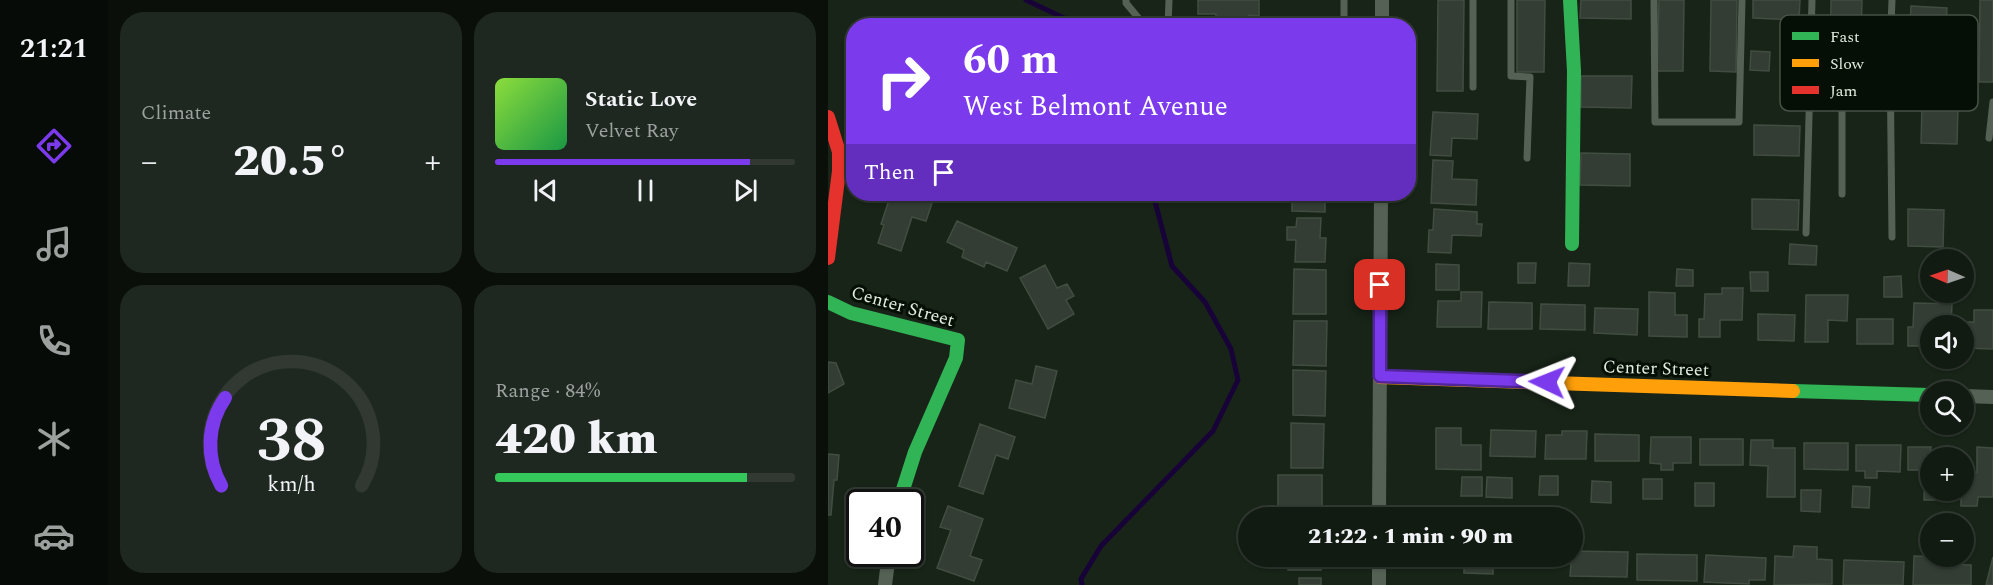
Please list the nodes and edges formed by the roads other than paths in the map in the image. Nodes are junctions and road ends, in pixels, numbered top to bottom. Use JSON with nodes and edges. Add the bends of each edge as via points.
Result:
{"nodes":[{"id":1,"x":1126,"y":0,"type":"edge"},
{"id":2,"x":1169,"y":0,"type":"edge"},
{"id":3,"x":1344,"y":0,"type":"edge"},
{"id":4,"x":1382,"y":0,"type":"edge"},
{"id":5,"x":1473,"y":0,"type":"edge"},
{"id":6,"x":1511,"y":0,"type":"edge"},
{"id":7,"x":1570,"y":0,"type":"edge"},
{"id":8,"x":1654,"y":0,"type":"edge"},
{"id":9,"x":1742,"y":0,"type":"edge"},
{"id":10,"x":1812,"y":0,"type":"edge"},
{"id":11,"x":1812,"y":15,"type":"edge"},
{"id":12,"x":1138,"y":18,"type":"edge"},
{"id":13,"x":1168,"y":18,"type":"edge"},
{"id":14,"x":1344,"y":18,"type":"edge"},
{"id":15,"x":1382,"y":18,"type":"edge"},
{"id":16,"x":1473,"y":87,"type":"dead end"},
{"id":17,"x":1993,"y":102,"type":"edge"},
{"id":18,"x":1809,"y":111,"type":"edge"},
{"id":19,"x":1842,"y":111,"type":"edge"},
{"id":20,"x":1892,"y":111,"type":"edge"},
{"id":21,"x":828,"y":117,"type":"edge"},
{"id":22,"x":1989,"y":138,"type":"dead end"},
{"id":23,"x":1527,"y":158,"type":"dead end"},
{"id":24,"x":1842,"y":194,"type":"dead end"},
{"id":25,"x":1381,"y":201,"type":"edge"},
{"id":26,"x":1806,"y":233,"type":"dead end"},
{"id":27,"x":1892,"y":237,"type":"dead end"},
{"id":28,"x":1572,"y":244,"type":"dead end"},
{"id":29,"x":828,"y":258,"type":"edge"},
{"id":30,"x":828,"y":302,"type":"edge"},
{"id":31,"x":1380,"y":376,"type":"junction"},
{"id":32,"x":1920,"y":395,"type":"edge"},
{"id":33,"x":1974,"y":396,"type":"edge"},
{"id":34,"x":1993,"y":397,"type":"edge"},
{"id":35,"x":903,"y":489,"type":"edge"},
{"id":36,"x":1379,"y":507,"type":"edge"},
{"id":37,"x":887,"y":567,"type":"edge"},
{"id":38,"x":1379,"y":567,"type":"edge"},
{"id":39,"x":885,"y":585,"type":"edge"},
{"id":40,"x":1379,"y":585,"type":"edge"}],
"edges":[{"from":1,"to":12,"type":"lane"},
{"from":2,"to":13,"type":"lane"},
{"from":3,"to":14,"type":"lane"},
{"from":4,"to":15,"type":"street"},
{"from":5,"to":16,"type":"lane"},
{"from":6,"to":23,"type":"lane","via":[[1511,76],[1530,77]]},
{"from":7,"to":28,"type":"street","via":[[1574,71]]},
{"from":8,"to":9,"type":"lane","via":[[1655,122],[1738,122]]},
{"from":10,"to":11,"type":"lane"},
{"from":17,"to":22,"type":"lane"},
{"from":18,"to":26,"type":"lane"},
{"from":19,"to":24,"type":"lane"},
{"from":20,"to":27,"type":"lane"},
{"from":21,"to":29,"type":"street","via":[[839,152]]},
{"from":25,"to":31,"type":"street"},
{"from":30,"to":35,"type":"street","name":"Center Street","via":[[851,313],[958,340],[956,358]]},
{"from":31,"to":32,"type":"street","name":"Center Street"},
{"from":31,"to":36,"type":"street"},
{"from":33,"to":34,"type":"street"},
{"from":37,"to":39,"type":"street"},
{"from":38,"to":40,"type":"street"}]}
